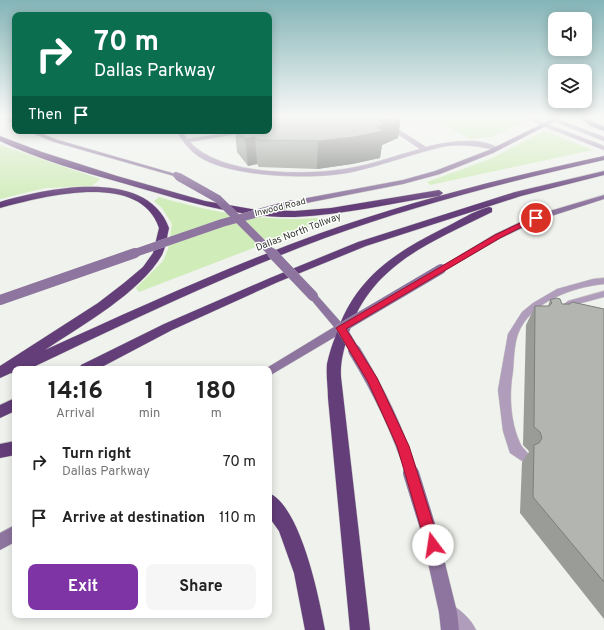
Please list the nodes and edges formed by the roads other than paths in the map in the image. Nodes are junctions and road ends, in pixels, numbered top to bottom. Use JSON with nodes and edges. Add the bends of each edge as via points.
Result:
{"nodes":[{"id":1,"x":20,"y":146,"type":"edge"},
{"id":2,"x":75,"y":146,"type":"edge"},
{"id":3,"x":189,"y":146,"type":"edge"},
{"id":4,"x":421,"y":146,"type":"edge"},
{"id":5,"x":434,"y":146,"type":"edge"},
{"id":6,"x":488,"y":146,"type":"edge"},
{"id":7,"x":498,"y":146,"type":"edge"},
{"id":8,"x":495,"y":148,"type":"junction"},
{"id":9,"x":425,"y":149,"type":"junction"},
{"id":10,"x":604,"y":158,"type":"edge"},
{"id":11,"x":604,"y":173,"type":"edge"},
{"id":12,"x":472,"y":189,"type":"junction"},
{"id":13,"x":518,"y":194,"type":"junction"},
{"id":14,"x":604,"y":198,"type":"edge"},
{"id":15,"x":0,"y":205,"type":"edge"},
{"id":16,"x":239,"y":218,"type":"junction"},
{"id":17,"x":604,"y":281,"type":"edge"},
{"id":18,"x":604,"y":294,"type":"edge"},
{"id":19,"x":0,"y":300,"type":"edge"},
{"id":20,"x":526,"y":314,"type":"junction"},
{"id":21,"x":556,"y":319,"type":"edge"},
{"id":22,"x":536,"y":321,"type":"edge"},
{"id":23,"x":340,"y":328,"type":"junction"},
{"id":24,"x":22,"y":366,"type":"edge"},
{"id":25,"x":92,"y":366,"type":"edge"},
{"id":26,"x":272,"y":370,"type":"edge"},
{"id":27,"x":12,"y":371,"type":"edge"},
{"id":28,"x":0,"y":373,"type":"edge"},
{"id":29,"x":0,"y":376,"type":"edge"},
{"id":30,"x":12,"y":406,"type":"edge"},
{"id":31,"x":0,"y":412,"type":"edge"},
{"id":32,"x":12,"y":449,"type":"edge"},
{"id":33,"x":0,"y":451,"type":"edge"},
{"id":34,"x":522,"y":455,"type":"dead end"},
{"id":35,"x":272,"y":506,"type":"edge"},
{"id":36,"x":12,"y":535,"type":"edge"},
{"id":37,"x":0,"y":542,"type":"edge"},
{"id":38,"x":448,"y":612,"type":"junction"},
{"id":39,"x":315,"y":630,"type":"edge"},
{"id":40,"x":360,"y":630,"type":"edge"},
{"id":41,"x":450,"y":630,"type":"edge"},
{"id":42,"x":467,"y":630,"type":"edge"}],
"edges":[{"from":1,"to":12,"type":"highway","via":[[109,177],[247,213],[295,214],[335,211],[401,197]]},
{"from":2,"to":16,"type":"main road","bridge":true,"via":[[176,175],[218,199]]},
{"from":3,"to":9,"type":"street","via":[[203,158],[221,164],[277,175],[336,173]]},
{"from":4,"to":9,"type":"street"},
{"from":5,"to":9,"type":"street"},
{"from":6,"to":8,"type":"street"},
{"from":7,"to":8,"type":"main road","name":"Inwood Road"},
{"from":8,"to":16,"type":"main road","name":"Inwood Road","bridge":true,"via":[[434,174],[299,202]]},
{"from":10,"to":12,"type":"highway","name":"Dallas North Tollway"},
{"from":11,"to":13,"type":"highway"},
{"from":12,"to":24,"type":"highway","name":"Dallas North Tollway","via":[[370,220],[258,261],[150,306]]},
{"from":13,"to":25,"type":"highway","via":[[332,256],[168,327]]},
{"from":13,"to":40,"type":"highway","via":[[424,241],[393,260],[378,272],[363,290],[349,311],[342,330],[334,364],[335,398]]},
{"from":14,"to":23,"type":"main road","bridge":true,"via":[[536,218],[498,236]]},
{"from":15,"to":28,"type":"highway","via":[[63,191],[113,192],[155,210],[164,228],[158,253],[147,269],[128,286]]},
{"from":16,"to":19,"type":"main road","name":"Inwood Road","bridge":true},
{"from":16,"to":23,"type":"main road","bridge":true},
{"from":17,"to":20,"type":"street","via":[[560,291]]},
{"from":18,"to":21,"type":"street","via":[[571,303],[560,311]]},
{"from":20,"to":22,"type":"street"},
{"from":20,"to":34,"type":"street","via":[[513,334],[504,390],[509,431],[514,449]]},
{"from":23,"to":26,"type":"main road"},
{"from":23,"to":38,"type":"main road","bridge":true,"via":[[373,381],[403,446],[430,531]]},
{"from":27,"to":29,"type":"highway","name":"Dallas North Tollway"},
{"from":30,"to":31,"type":"highway"},
{"from":32,"to":33,"type":"highway"},
{"from":35,"to":39,"type":"highway","via":[[286,526],[304,573]]},
{"from":36,"to":37,"type":"main road"},
{"from":38,"to":41,"type":"main road"},
{"from":38,"to":42,"type":"street"}]}
